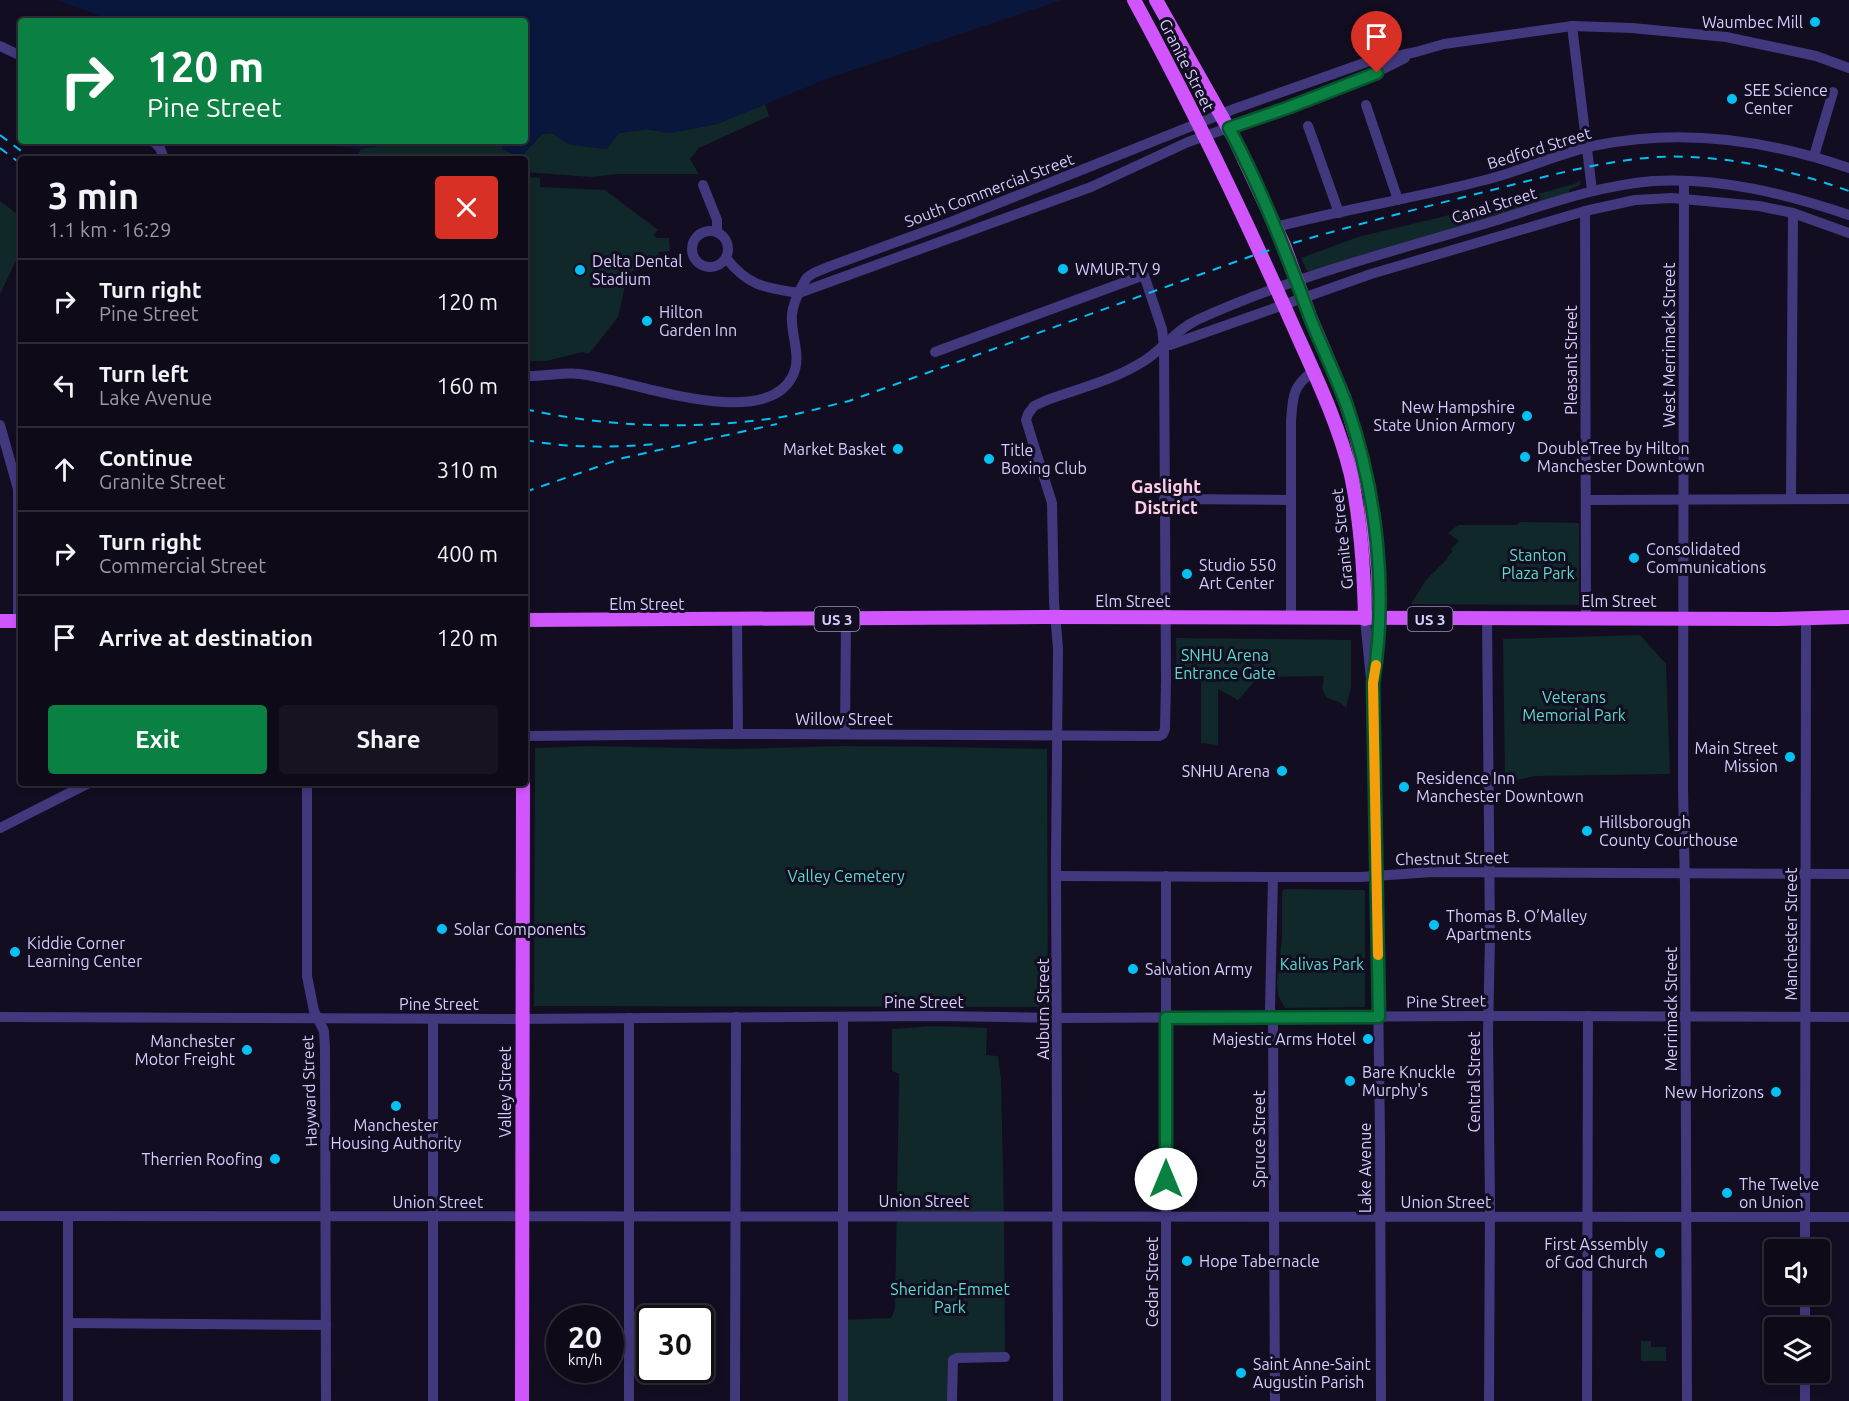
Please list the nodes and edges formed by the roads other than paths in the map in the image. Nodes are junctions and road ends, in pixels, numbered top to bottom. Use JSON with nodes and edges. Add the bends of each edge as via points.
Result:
{"nodes":[{"id":1,"x":1134,"y":0,"type":"edge"},
{"id":2,"x":1156,"y":0,"type":"edge"},
{"id":3,"x":1572,"y":26,"type":"junction"},
{"id":4,"x":0,"y":46,"type":"edge"},
{"id":5,"x":1416,"y":52,"type":"junction"},
{"id":6,"x":18,"y":55,"type":"edge"},
{"id":7,"x":1849,"y":68,"type":"edge"},
{"id":8,"x":1833,"y":92,"type":"dead end"},
{"id":9,"x":1366,"y":105,"type":"dead end"},
{"id":10,"x":1221,"y":114,"type":"junction"},
{"id":11,"x":1198,"y":122,"type":"junction"},
{"id":12,"x":1308,"y":126,"type":"dead end"},
{"id":13,"x":1229,"y":128,"type":"junction"},
{"id":14,"x":1205,"y":136,"type":"junction"},
{"id":15,"x":1588,"y":147,"type":"junction"},
{"id":16,"x":1814,"y":156,"type":"junction"},
{"id":17,"x":1849,"y":168,"type":"edge"},
{"id":18,"x":1684,"y":181,"type":"junction"},
{"id":19,"x":703,"y":184,"type":"dead end"},
{"id":20,"x":1592,"y":190,"type":"junction"},
{"id":21,"x":1684,"y":199,"type":"junction"},
{"id":22,"x":1398,"y":200,"type":"junction"},
{"id":23,"x":1585,"y":211,"type":"junction"},
{"id":24,"x":1339,"y":213,"type":"junction"},
{"id":25,"x":1793,"y":213,"type":"junction"},
{"id":26,"x":1849,"y":215,"type":"edge"},
{"id":27,"x":1276,"y":227,"type":"junction"},
{"id":28,"x":717,"y":232,"type":"junction"},
{"id":29,"x":1849,"y":233,"type":"edge"},
{"id":30,"x":726,"y":258,"type":"junction"},
{"id":31,"x":1298,"y":281,"type":"junction"},
{"id":32,"x":1276,"y":289,"type":"junction"},
{"id":33,"x":799,"y":292,"type":"junction"},
{"id":34,"x":1303,"y":297,"type":"junction"},
{"id":35,"x":1283,"y":304,"type":"junction"},
{"id":36,"x":1164,"y":346,"type":"junction"},
{"id":37,"x":935,"y":352,"type":"dead end"},
{"id":38,"x":1312,"y":372,"type":"junction"},
{"id":39,"x":528,"y":376,"type":"edge"},
{"id":40,"x":1028,"y":414,"type":"joint"},
{"id":41,"x":0,"y":425,"type":"edge"},
{"id":42,"x":18,"y":489,"type":"edge"},
{"id":43,"x":1164,"y":499,"type":"junction"},
{"id":44,"x":1791,"y":499,"type":"junction"},
{"id":45,"x":1849,"y":499,"type":"edge"},
{"id":46,"x":1290,"y":500,"type":"junction"},
{"id":47,"x":1586,"y":500,"type":"junction"},
{"id":48,"x":1684,"y":500,"type":"junction"},
{"id":49,"x":1849,"y":617,"type":"edge"},
{"id":50,"x":1055,"y":618,"type":"junction"},
{"id":51,"x":1165,"y":618,"type":"junction"},
{"id":52,"x":1487,"y":618,"type":"junction"},
{"id":53,"x":1586,"y":618,"type":"junction"},
{"id":54,"x":1684,"y":618,"type":"junction"},
{"id":55,"x":846,"y":619,"type":"junction"},
{"id":56,"x":1291,"y":619,"type":"junction"},
{"id":57,"x":1372,"y":619,"type":"junction"},
{"id":58,"x":1806,"y":619,"type":"junction"},
{"id":59,"x":528,"y":620,"type":"edge"},
{"id":60,"x":737,"y":620,"type":"junction"},
{"id":61,"x":0,"y":621,"type":"edge"},
{"id":62,"x":18,"y":621,"type":"edge"},
{"id":63,"x":738,"y":734,"type":"junction"},
{"id":64,"x":845,"y":735,"type":"junction"},
{"id":65,"x":528,"y":736,"type":"edge"},
{"id":66,"x":1057,"y":736,"type":"junction"},
{"id":67,"x":83,"y":786,"type":"edge"},
{"id":68,"x":307,"y":786,"type":"edge"},
{"id":69,"x":523,"y":786,"type":"edge"},
{"id":70,"x":0,"y":828,"type":"edge"},
{"id":71,"x":1489,"y":872,"type":"junction"},
{"id":72,"x":1684,"y":874,"type":"junction"},
{"id":73,"x":1805,"y":874,"type":"junction"},
{"id":74,"x":1849,"y":874,"type":"edge"},
{"id":75,"x":1377,"y":875,"type":"junction"},
{"id":76,"x":1056,"y":876,"type":"junction"},
{"id":77,"x":1166,"y":876,"type":"junction"},
{"id":78,"x":1273,"y":877,"type":"junction"},
{"id":79,"x":1488,"y":1016,"type":"junction"},
{"id":80,"x":1588,"y":1016,"type":"junction"},
{"id":81,"x":0,"y":1017,"type":"edge"},
{"id":82,"x":736,"y":1017,"type":"junction"},
{"id":83,"x":843,"y":1017,"type":"junction"},
{"id":84,"x":1379,"y":1017,"type":"junction"},
{"id":85,"x":1686,"y":1017,"type":"junction"},
{"id":86,"x":1849,"y":1017,"type":"edge"},
{"id":87,"x":629,"y":1018,"type":"junction"},
{"id":88,"x":1058,"y":1018,"type":"junction"},
{"id":89,"x":1166,"y":1018,"type":"junction"},
{"id":90,"x":1272,"y":1018,"type":"junction"},
{"id":91,"x":1806,"y":1018,"type":"junction"},
{"id":92,"x":318,"y":1019,"type":"junction"},
{"id":93,"x":434,"y":1019,"type":"junction"},
{"id":94,"x":522,"y":1019,"type":"junction"},
{"id":95,"x":0,"y":1216,"type":"edge"},
{"id":96,"x":68,"y":1216,"type":"junction"},
{"id":97,"x":326,"y":1216,"type":"junction"},
{"id":98,"x":433,"y":1216,"type":"junction"},
{"id":99,"x":521,"y":1216,"type":"junction"},
{"id":100,"x":1058,"y":1216,"type":"junction"},
{"id":101,"x":629,"y":1217,"type":"junction"},
{"id":102,"x":736,"y":1217,"type":"junction"},
{"id":103,"x":842,"y":1217,"type":"junction"},
{"id":104,"x":1167,"y":1217,"type":"junction"},
{"id":105,"x":1274,"y":1217,"type":"junction"},
{"id":106,"x":1381,"y":1217,"type":"junction"},
{"id":107,"x":1490,"y":1217,"type":"junction"},
{"id":108,"x":1588,"y":1217,"type":"junction"},
{"id":109,"x":1686,"y":1217,"type":"junction"},
{"id":110,"x":1804,"y":1217,"type":"junction"},
{"id":111,"x":1849,"y":1217,"type":"edge"},
{"id":112,"x":1805,"y":1239,"type":"edge"},
{"id":113,"x":68,"y":1323,"type":"junction"},
{"id":114,"x":326,"y":1325,"type":"junction"},
{"id":115,"x":1005,"y":1357,"type":"dead end"},
{"id":116,"x":1805,"y":1383,"type":"edge"},
{"id":117,"x":68,"y":1401,"type":"edge"},
{"id":118,"x":326,"y":1401,"type":"edge"},
{"id":119,"x":433,"y":1401,"type":"edge"},
{"id":120,"x":522,"y":1401,"type":"edge"},
{"id":121,"x":629,"y":1401,"type":"edge"},
{"id":122,"x":735,"y":1401,"type":"edge"},
{"id":123,"x":843,"y":1401,"type":"edge"},
{"id":124,"x":952,"y":1401,"type":"edge"},
{"id":125,"x":1058,"y":1401,"type":"edge"},
{"id":126,"x":1167,"y":1401,"type":"edge"},
{"id":127,"x":1275,"y":1401,"type":"edge"},
{"id":128,"x":1381,"y":1401,"type":"edge"},
{"id":129,"x":1489,"y":1401,"type":"edge"},
{"id":130,"x":1587,"y":1401,"type":"edge"},
{"id":131,"x":1687,"y":1401,"type":"edge"},
{"id":132,"x":1805,"y":1401,"type":"edge"}],
"edges":[{"from":1,"to":11,"type":"main road","name":"Granite Street"},
{"from":2,"to":10,"type":"main road","name":"Granite Street"},
{"from":3,"to":5,"type":"street","via":[[1455,42]]},
{"from":3,"to":7,"type":"street","via":[[1726,37],[1806,54]]},
{"from":3,"to":15,"type":"street"},
{"from":4,"to":6,"type":"street"},
{"from":5,"to":10,"type":"street","name":"South Commercial Street","via":[[1367,62]]},
{"from":5,"to":13,"type":"street","name":"South Commercial Street","via":[[1351,85]]},
{"from":8,"to":16,"type":"street"},
{"from":9,"to":22,"type":"street"},
{"from":10,"to":11,"type":"street","name":"South Commercial Street"},
{"from":10,"to":13,"type":"main road","name":"Granite Street"},
{"from":11,"to":14,"type":"main road","name":"Granite Street"},
{"from":11,"to":33,"type":"street","name":"South Commercial Street","via":[[828,267],[807,277]]},
{"from":12,"to":24,"type":"street"},
{"from":13,"to":14,"type":"street","name":"South Commercial Street"},
{"from":13,"to":27,"type":"main road","name":"Granite Street"},
{"from":14,"to":32,"type":"main road","name":"Granite Street"},
{"from":14,"to":33,"type":"street","name":"South Commercial Street","via":[[1091,187]]},
{"from":15,"to":16,"type":"street","name":"Bedford Street","via":[[1690,137],[1739,141]]},
{"from":15,"to":20,"type":"street"},
{"from":15,"to":22,"type":"street","name":"Bedford Street","via":[[1485,180]]},
{"from":16,"to":17,"type":"street","name":"Bedford Street"},
{"from":18,"to":20,"type":"street","name":"Canal Street","via":[[1653,181]]},
{"from":18,"to":21,"type":"street","name":"West Merrimack Street"},
{"from":18,"to":26,"type":"street","name":"Canal Street","via":[[1764,191]]},
{"from":19,"to":28,"type":"street","via":[[717,220]]},
{"from":20,"to":31,"type":"street","name":"Canal Street"},
{"from":21,"to":23,"type":"street","name":"Canal Street","via":[[1635,200]]},
{"from":21,"to":25,"type":"street","name":"Canal Street"},
{"from":21,"to":48,"type":"street","name":"West Merrimack Street"},
{"from":22,"to":24,"type":"street","name":"Bedford Street"},
{"from":23,"to":34,"type":"street","name":"Canal Street","via":[[1371,273]]},
{"from":23,"to":47,"type":"street","name":"Pleasant Street"},
{"from":24,"to":27,"type":"street","name":"Bedford Street"},
{"from":25,"to":29,"type":"street","name":"Canal Street"},
{"from":25,"to":44,"type":"street"},
{"from":27,"to":31,"type":"main road","name":"Granite Street"},
{"from":28,"to":30,"type":"street","via":[[727,243]]},
{"from":28,"to":30,"type":"street","via":[[706,231],[697,236],[694,256],[701,264],[712,267]]},
{"from":30,"to":33,"type":"street","via":[[754,284]]},
{"from":31,"to":32,"type":"street","name":"Canal Street"},
{"from":31,"to":34,"type":"main road","name":"Granite Street"},
{"from":32,"to":35,"type":"main road","name":"Granite Street"},
{"from":32,"to":36,"type":"street","name":"Canal Street","via":[[1194,321]]},
{"from":33,"to":39,"type":"street","via":[[792,314],[795,372],[781,392],[765,399],[695,399],[581,374]]},
{"from":34,"to":35,"type":"street","name":"Canal Street"},
{"from":34,"to":57,"type":"main road","name":"Granite Street","via":[[1344,397],[1363,464],[1374,524]]},
{"from":35,"to":36,"type":"street","name":"Canal Street"},
{"from":35,"to":38,"type":"main road","name":"Granite Street"},
{"from":36,"to":37,"type":"street","via":[[1144,275]]},
{"from":36,"to":40,"type":"street","name":"Canal Street","via":[[1129,370],[1047,400]]},
{"from":36,"to":43,"type":"street"},
{"from":38,"to":46,"type":"street","via":[[1293,393]]},
{"from":38,"to":57,"type":"main road","name":"Granite Street","via":[[1333,416],[1350,474]]},
{"from":40,"to":50,"type":"street","name":"Auburn Street","via":[[1030,435],[1052,503]]},
{"from":41,"to":42,"type":"street"},
{"from":43,"to":46,"type":"street"},
{"from":43,"to":51,"type":"street"},
{"from":44,"to":45,"type":"street"},
{"from":44,"to":48,"type":"street"},
{"from":46,"to":56,"type":"street"},
{"from":47,"to":48,"type":"street"},
{"from":47,"to":53,"type":"street","name":"Pleasant Street"},
{"from":48,"to":54,"type":"street","name":"West Merrimack Street"},
{"from":49,"to":58,"type":"main road","name":"Elm Street","number":"US 3"},
{"from":50,"to":51,"type":"main road","name":"Elm Street","number":"US 3"},
{"from":50,"to":55,"type":"main road","name":"Elm Street","number":"US 3"},
{"from":50,"to":66,"type":"street","name":"Auburn Street"},
{"from":51,"to":56,"type":"main road","name":"Elm Street","number":"US 3"},
{"from":51,"to":66,"type":"street","name":"Willow Street","via":[[1163,734]]},
{"from":52,"to":53,"type":"main road","name":"Elm Street","number":"US 3"},
{"from":52,"to":57,"type":"main road","name":"Elm Street","number":"US 3"},
{"from":52,"to":71,"type":"street","name":"Central Street"},
{"from":53,"to":54,"type":"main road","name":"Elm Street","number":"US 3"},
{"from":54,"to":58,"type":"main road","name":"Elm Street","number":"US 3"},
{"from":54,"to":72,"type":"street","name":"Merrimack Street"},
{"from":55,"to":60,"type":"main road","name":"Elm Street","number":"US 3"},
{"from":55,"to":64,"type":"street"},
{"from":56,"to":57,"type":"main road","name":"Elm Street","number":"US 3"},
{"from":57,"to":75,"type":"street","name":"Lake Avenue","via":[[1378,655],[1373,683]]},
{"from":58,"to":73,"type":"street","name":"Manchester Street"},
{"from":59,"to":60,"type":"main road","name":"Elm Street","number":"US 3"},
{"from":60,"to":63,"type":"street"},
{"from":61,"to":62,"type":"main road"},
{"from":63,"to":64,"type":"street","name":"Willow Street"},
{"from":63,"to":65,"type":"street","name":"Willow Street"},
{"from":64,"to":66,"type":"street","name":"Willow Street"},
{"from":66,"to":76,"type":"street","name":"Auburn Street"},
{"from":67,"to":70,"type":"street"},
{"from":68,"to":92,"type":"street","name":"Hayward Street","via":[[307,976]]},
{"from":69,"to":94,"type":"main road","name":"Valley Street"},
{"from":71,"to":72,"type":"street","name":"Chestnut Street"},
{"from":71,"to":75,"type":"street","name":"Chestnut Street"},
{"from":71,"to":79,"type":"street","name":"Central Street"},
{"from":72,"to":73,"type":"street","name":"Chestnut Street"},
{"from":72,"to":85,"type":"street","name":"Merrimack Street"},
{"from":73,"to":74,"type":"street","name":"Chestnut Street"},
{"from":73,"to":91,"type":"street","name":"Manchester Street"},
{"from":75,"to":78,"type":"street","name":"Chestnut Street"},
{"from":75,"to":84,"type":"street","name":"Lake Avenue"},
{"from":76,"to":77,"type":"street","name":"Chestnut Street"},
{"from":76,"to":88,"type":"street","name":"Auburn Street"},
{"from":77,"to":78,"type":"street","name":"Chestnut Street"},
{"from":77,"to":89,"type":"street","name":"Cedar Street"},
{"from":78,"to":90,"type":"street","name":"Spruce Street"},
{"from":79,"to":80,"type":"street","name":"Pine Street"},
{"from":79,"to":84,"type":"street","name":"Pine Street"},
{"from":79,"to":107,"type":"street","name":"Central Street"},
{"from":80,"to":85,"type":"street","name":"Pine Street"},
{"from":80,"to":108,"type":"street"},
{"from":81,"to":92,"type":"street","name":"Pine Street"},
{"from":82,"to":83,"type":"street","name":"Pine Street"},
{"from":82,"to":87,"type":"street","name":"Pine Street"},
{"from":82,"to":102,"type":"street"},
{"from":83,"to":88,"type":"street","name":"Pine Street"},
{"from":83,"to":103,"type":"street"},
{"from":84,"to":90,"type":"street","name":"Pine Street"},
{"from":84,"to":106,"type":"street","name":"Lake Avenue"},
{"from":85,"to":91,"type":"street","name":"Pine Street"},
{"from":85,"to":109,"type":"street","name":"Merrimack Street"},
{"from":86,"to":91,"type":"street","name":"Pine Street"},
{"from":87,"to":94,"type":"street","name":"Pine Street"},
{"from":87,"to":101,"type":"street"},
{"from":88,"to":89,"type":"street","name":"Pine Street"},
{"from":88,"to":100,"type":"street","name":"Auburn Street"},
{"from":89,"to":90,"type":"street","name":"Pine Street"},
{"from":89,"to":104,"type":"street","name":"Cedar Street"},
{"from":90,"to":105,"type":"street","name":"Spruce Street"},
{"from":91,"to":110,"type":"street","name":"Manchester Street"},
{"from":92,"to":93,"type":"street","name":"Pine Street"},
{"from":92,"to":97,"type":"street","name":"Hayward Street","via":[[324,1031]]},
{"from":93,"to":94,"type":"street","name":"Pine Street"},
{"from":93,"to":98,"type":"street"},
{"from":94,"to":99,"type":"main road","name":"Valley Street"},
{"from":95,"to":96,"type":"street","name":"Union Street"},
{"from":96,"to":97,"type":"street","name":"Union Street"},
{"from":96,"to":113,"type":"street"},
{"from":97,"to":98,"type":"street","name":"Union Street"},
{"from":97,"to":114,"type":"street","name":"Hayward Street"},
{"from":98,"to":99,"type":"street","name":"Union Street"},
{"from":98,"to":119,"type":"street"},
{"from":99,"to":101,"type":"street","name":"Union Street"},
{"from":99,"to":120,"type":"main road","name":"Valley Street"},
{"from":100,"to":103,"type":"street","name":"Union Street"},
{"from":100,"to":104,"type":"street","name":"Union Street"},
{"from":100,"to":125,"type":"street","name":"Auburn Street"},
{"from":101,"to":102,"type":"street","name":"Union Street"},
{"from":101,"to":121,"type":"street"},
{"from":102,"to":103,"type":"street","name":"Union Street"},
{"from":102,"to":122,"type":"street"},
{"from":103,"to":123,"type":"street"},
{"from":104,"to":105,"type":"street","name":"Union Street"},
{"from":104,"to":126,"type":"street","name":"Cedar Street"},
{"from":105,"to":106,"type":"street","name":"Union Street"},
{"from":105,"to":127,"type":"street","name":"Spruce Street"},
{"from":106,"to":107,"type":"street","name":"Union Street"},
{"from":106,"to":128,"type":"street","name":"Lake Avenue"},
{"from":107,"to":108,"type":"street","name":"Union Street"},
{"from":107,"to":129,"type":"street","name":"Central Street"},
{"from":108,"to":109,"type":"street","name":"Union Street"},
{"from":108,"to":130,"type":"street"},
{"from":109,"to":110,"type":"street","name":"Union Street"},
{"from":109,"to":131,"type":"street","name":"Merrimack Street"},
{"from":110,"to":111,"type":"street","name":"Union Street"},
{"from":110,"to":112,"type":"street","name":"Manchester Street"},
{"from":113,"to":114,"type":"street"},
{"from":113,"to":117,"type":"street"},
{"from":114,"to":118,"type":"street","name":"Hayward Street"},
{"from":115,"to":124,"type":"street","via":[[953,1360]]},
{"from":116,"to":132,"type":"street"}]}
